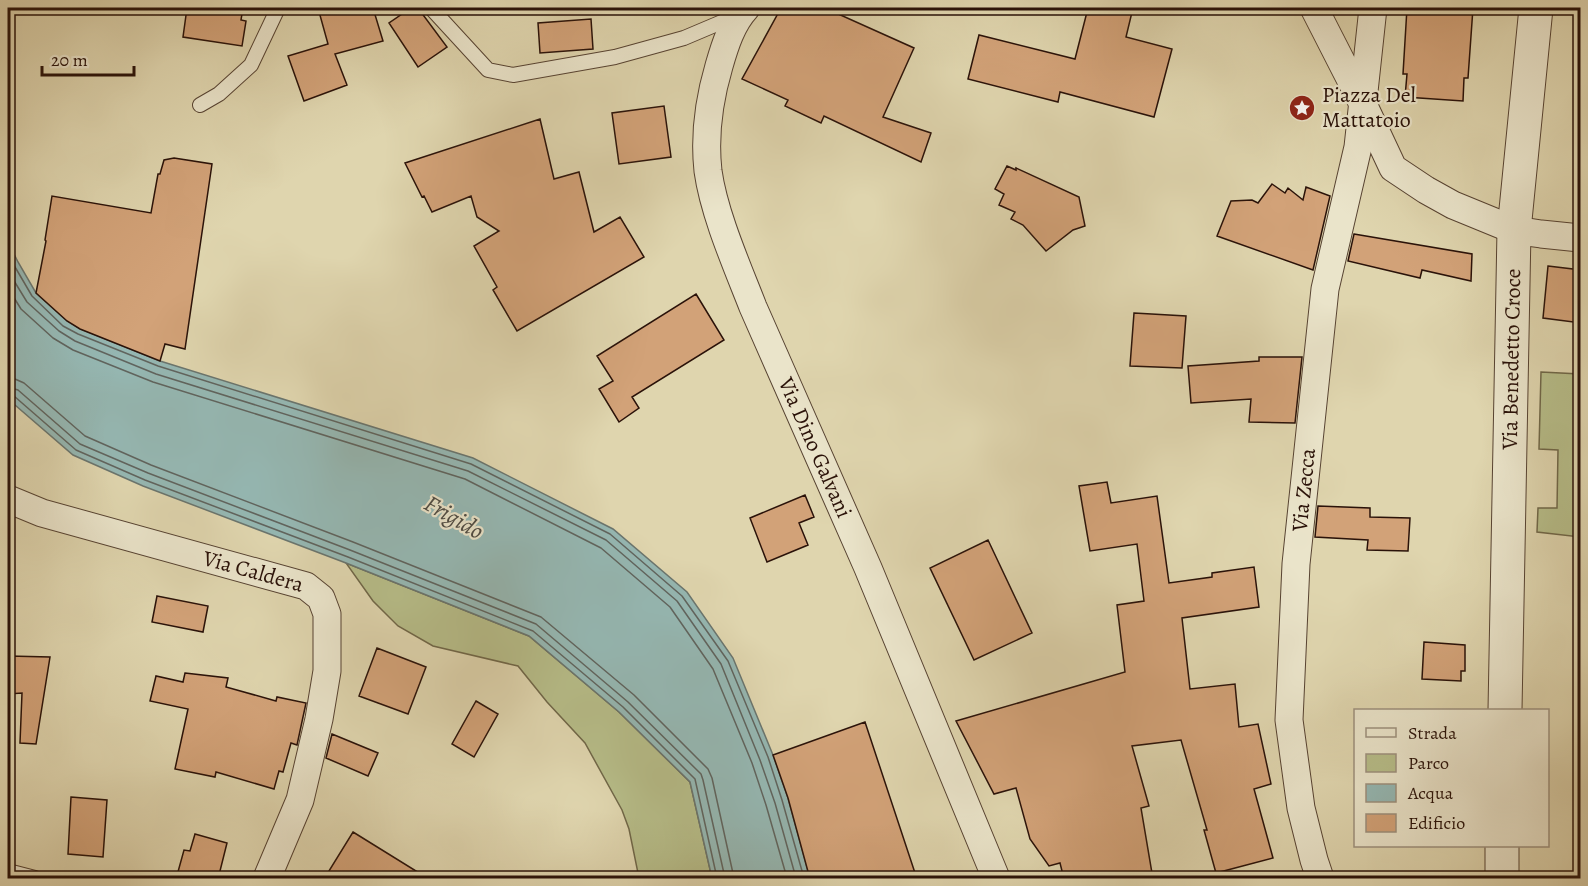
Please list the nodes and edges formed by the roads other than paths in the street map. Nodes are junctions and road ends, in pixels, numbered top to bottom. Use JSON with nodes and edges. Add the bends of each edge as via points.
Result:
{"nodes":[{"id":1,"x":278,"y":8,"type":"edge"},
{"id":2,"x":431,"y":8,"type":"edge"},
{"id":3,"x":1314,"y":8,"type":"edge"},
{"id":4,"x":1373,"y":8,"type":"edge"},
{"id":5,"x":1536,"y":8,"type":"edge"},
{"id":6,"x":743,"y":11,"type":"edge"},
{"id":7,"x":1363,"y":104,"type":"junction"},
{"id":8,"x":200,"y":105,"type":"dead end"},
{"id":9,"x":1514,"y":230,"type":"junction"},
{"id":10,"x":1581,"y":238,"type":"edge"},
{"id":11,"x":8,"y":499,"type":"edge"},
{"id":12,"x":1504,"y":709,"type":"edge"},
{"id":13,"x":1502,"y":847,"type":"edge"},
{"id":14,"x":8,"y":870,"type":"edge"},
{"id":15,"x":35,"y":879,"type":"edge"},
{"id":16,"x":267,"y":879,"type":"edge"},
{"id":17,"x":996,"y":879,"type":"edge"},
{"id":18,"x":1320,"y":879,"type":"edge"},
{"id":19,"x":1502,"y":879,"type":"edge"}],
"edges":[{"from":1,"to":8,"type":"lane","via":[[251,65],[219,94]]},
{"from":2,"to":6,"type":"lane","via":[[488,70],[513,75],[638,51],[684,38]]},
{"from":3,"to":7,"type":"street"},
{"from":4,"to":7,"type":"street","name":"Via Zecca"},
{"from":5,"to":9,"type":"street","name":"Via Benedetto Croce"},
{"from":6,"to":17,"type":"street","name":"Via Dino Galvani","via":[[727,40],[712,89],[707,125],[708,171],[716,207],[753,307],[872,578]]},
{"from":7,"to":9,"type":"street","via":[[1393,168],[1453,205]]},
{"from":7,"to":18,"type":"street","name":"Via Zecca","via":[[1358,147],[1325,289],[1296,564],[1288,720],[1302,808]]},
{"from":9,"to":10,"type":"street"},
{"from":9,"to":12,"type":"street","name":"Via Benedetto Croce"},
{"from":11,"to":16,"type":"street","name":"Via Caldera","via":[[42,513],[306,586],[321,598],[327,614],[327,671],[320,719],[300,801]]},
{"from":13,"to":19,"type":"street"},
{"from":14,"to":15,"type":"lane"}]}
